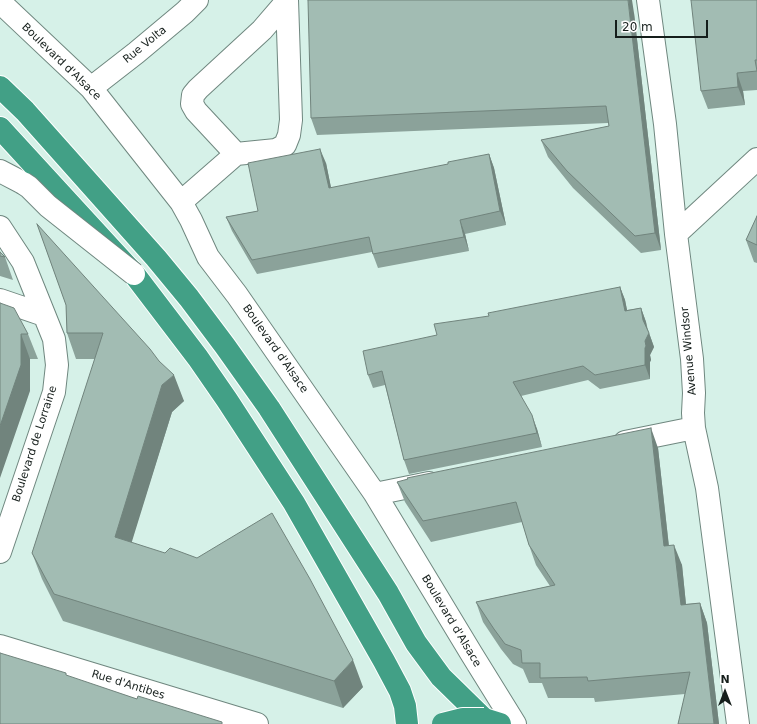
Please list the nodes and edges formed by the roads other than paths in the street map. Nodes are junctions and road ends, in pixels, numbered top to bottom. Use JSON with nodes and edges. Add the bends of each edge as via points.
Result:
{"nodes":[{"id":1,"x":197,"y":0,"type":"edge"},
{"id":2,"x":287,"y":0,"type":"edge"},
{"id":3,"x":648,"y":0,"type":"edge"},
{"id":4,"x":0,"y":2,"type":"edge"},
{"id":5,"x":0,"y":87,"type":"edge"},
{"id":6,"x":91,"y":88,"type":"junction"},
{"id":7,"x":0,"y":128,"type":"edge"},
{"id":8,"x":236,"y":154,"type":"junction"},
{"id":9,"x":757,"y":159,"type":"edge"},
{"id":10,"x":0,"y":171,"type":"edge"},
{"id":11,"x":181,"y":202,"type":"junction"},
{"id":12,"x":0,"y":228,"type":"edge"},
{"id":13,"x":676,"y":234,"type":"junction"},
{"id":14,"x":134,"y":274,"type":"junction"},
{"id":15,"x":0,"y":300,"type":"edge"},
{"id":16,"x":44,"y":315,"type":"junction"},
{"id":17,"x":694,"y":428,"type":"junction"},
{"id":18,"x":604,"y":447,"type":"edge"},
{"id":19,"x":450,"y":478,"type":"edge"},
{"id":20,"x":375,"y":494,"type":"junction"},
{"id":21,"x":0,"y":552,"type":"edge"},
{"id":22,"x":0,"y":646,"type":"edge"},
{"id":23,"x":492,"y":722,"type":"edge"},
{"id":24,"x":254,"y":724,"type":"edge"},
{"id":25,"x":407,"y":724,"type":"edge"},
{"id":26,"x":443,"y":724,"type":"edge"},
{"id":27,"x":515,"y":724,"type":"edge"},
{"id":28,"x":738,"y":724,"type":"edge"}],
"edges":[{"from":1,"to":6,"type":"street","name":"Rue Volta"},
{"from":2,"to":8,"type":"street","via":[[291,112],[289,135],[285,145],[276,150]]},
{"from":2,"to":8,"type":"street","via":[[262,30],[193,95],[192,104],[196,112]]},
{"from":3,"to":13,"type":"street","name":"Avenue Windsor","via":[[665,124]]},
{"from":4,"to":6,"type":"street","name":"Boulevard d'Alsace"},
{"from":5,"to":23,"type":"highway","via":[[100,195],[189,298],[273,415],[384,587],[416,643],[441,677]]},
{"from":6,"to":11,"type":"street","name":"Boulevard d'Alsace"},
{"from":7,"to":14,"type":"highway"},
{"from":8,"to":11,"type":"street"},
{"from":9,"to":13,"type":"street"},
{"from":10,"to":14,"type":"street","bridge":true,"via":[[29,187],[48,206]]},
{"from":11,"to":20,"type":"street","name":"Boulevard d'Alsace","via":[[208,257],[246,307]]},
{"from":12,"to":16,"type":"street","name":"Boulevard de Lorraine","via":[[23,262]]},
{"from":13,"to":17,"type":"street","name":"Avenue Windsor","via":[[692,359]]},
{"from":14,"to":25,"type":"highway","via":[[227,400],[294,503],[400,691]]},
{"from":15,"to":16,"type":"street"},
{"from":16,"to":21,"type":"street","name":"Boulevard de Lorraine","via":[[54,339],[57,365],[54,392]]},
{"from":17,"to":18,"type":"street"},
{"from":17,"to":28,"type":"street","name":"Avenue Windsor","via":[[707,488]]},
{"from":19,"to":20,"type":"street"},
{"from":20,"to":27,"type":"street","name":"Boulevard d'Alsace"},
{"from":22,"to":24,"type":"street","name":"Rue d'Antibes"},
{"from":23,"to":26,"type":"highway","bridge":true,"via":[[463,719]]}]}
